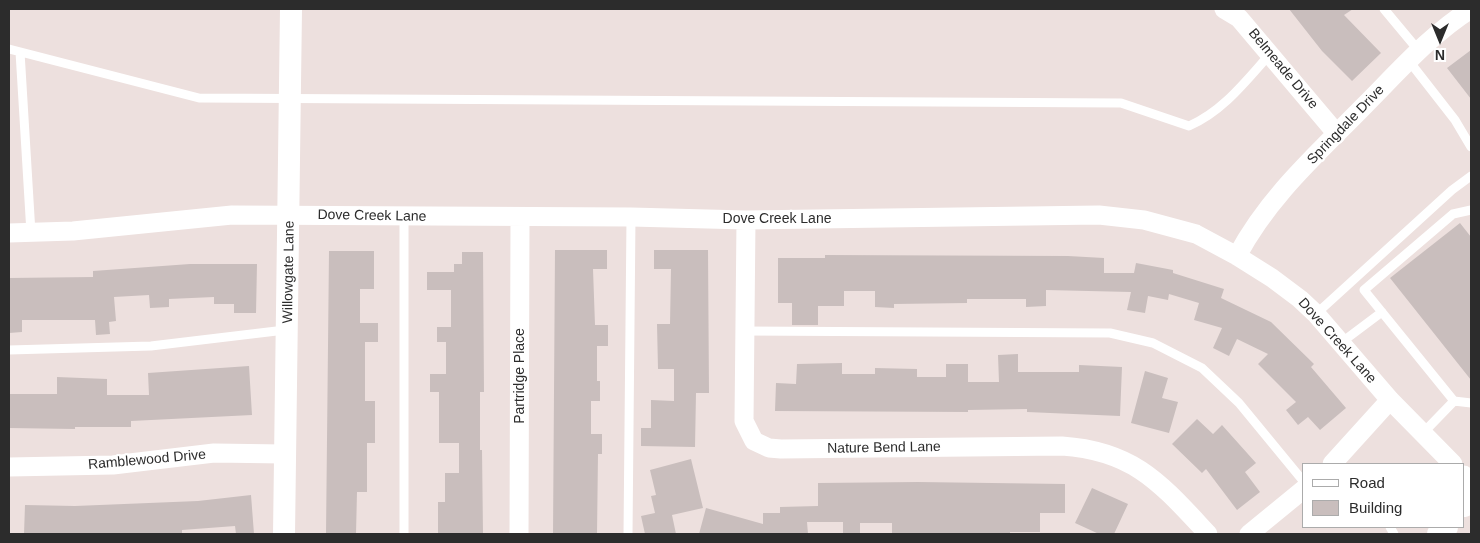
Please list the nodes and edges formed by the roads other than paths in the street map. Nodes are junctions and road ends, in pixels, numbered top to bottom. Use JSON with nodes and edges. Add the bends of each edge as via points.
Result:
{"nodes":[{"id":1,"x":291,"y":9,"type":"edge"},
{"id":2,"x":1224,"y":9,"type":"edge"},
{"id":3,"x":1384,"y":9,"type":"edge"},
{"id":4,"x":1471,"y":9,"type":"edge"},
{"id":5,"x":9,"y":49,"type":"edge"},
{"id":6,"x":20,"y":52,"type":"junction"},
{"id":7,"x":1270,"y":54,"type":"junction"},
{"id":8,"x":1414,"y":56,"type":"junction"},
{"id":9,"x":291,"y":99,"type":"junction"},
{"id":10,"x":1337,"y":134,"type":"junction"},
{"id":11,"x":1471,"y":147,"type":"edge"},
{"id":12,"x":1471,"y":176,"type":"edge"},
{"id":13,"x":1471,"y":210,"type":"edge"},
{"id":14,"x":290,"y":215,"type":"junction"},
{"id":15,"x":404,"y":217,"type":"junction"},
{"id":16,"x":520,"y":217,"type":"junction"},
{"id":17,"x":631,"y":217,"type":"junction"},
{"id":18,"x":746,"y":220,"type":"junction"},
{"id":19,"x":31,"y":233,"type":"junction"},
{"id":20,"x":9,"y":234,"type":"edge"},
{"id":21,"x":1237,"y":256,"type":"junction"},
{"id":22,"x":1382,"y":312,"type":"junction"},
{"id":23,"x":1316,"y":314,"type":"junction"},
{"id":24,"x":288,"y":330,"type":"junction"},
{"id":25,"x":744,"y":331,"type":"junction"},
{"id":26,"x":1342,"y":342,"type":"junction"},
{"id":27,"x":9,"y":350,"type":"edge"},
{"id":28,"x":1390,"y":400,"type":"junction"},
{"id":29,"x":1454,"y":401,"type":"junction"},
{"id":30,"x":1471,"y":403,"type":"edge"},
{"id":31,"x":1423,"y":433,"type":"junction"},
{"id":32,"x":284,"y":454,"type":"junction"},
{"id":33,"x":1335,"y":463,"type":"edge"},
{"id":34,"x":1453,"y":463,"type":"edge"},
{"id":35,"x":9,"y":467,"type":"edge"},
{"id":36,"x":1302,"y":480,"type":"edge"},
{"id":37,"x":1302,"y":491,"type":"edge"},
{"id":38,"x":284,"y":534,"type":"edge"},
{"id":39,"x":404,"y":534,"type":"edge"},
{"id":40,"x":519,"y":534,"type":"edge"},
{"id":41,"x":628,"y":534,"type":"edge"},
{"id":42,"x":1208,"y":534,"type":"edge"},
{"id":43,"x":1250,"y":534,"type":"edge"}],
"edges":[{"from":1,"to":9,"type":"street","name":"Willowgate Lane"},
{"from":2,"to":7,"type":"street","name":"Belmeade Drive","via":[[1239,18]]},
{"from":3,"to":8,"type":"lane"},
{"from":4,"to":8,"type":"street","name":"Springdale Drive","via":[[1448,24]]},
{"from":5,"to":6,"type":"lane"},
{"from":6,"to":9,"type":"lane","via":[[200,98]]},
{"from":6,"to":19,"type":"lane"},
{"from":7,"to":9,"type":"lane","via":[[1226,103],[1189,126],[1121,102]]},
{"from":7,"to":10,"type":"street","name":"Belmeade Drive"},
{"from":8,"to":10,"type":"street","name":"Springdale Drive"},
{"from":8,"to":11,"type":"lane"},
{"from":9,"to":14,"type":"street","name":"Willowgate Lane"},
{"from":10,"to":21,"type":"street","name":"Springdale Drive","via":[[1273,199]]},
{"from":12,"to":23,"type":"lane"},
{"from":13,"to":22,"type":"lane","via":[[1453,214],[1364,290]]},
{"from":14,"to":15,"type":"street","name":"Dove Creek Lane"},
{"from":14,"to":19,"type":"street","name":"Dove Creek Lane","via":[[232,215]]},
{"from":14,"to":24,"type":"street","name":"Willowgate Lane"},
{"from":15,"to":16,"type":"street","name":"Dove Creek Lane"},
{"from":15,"to":39,"type":"lane"},
{"from":16,"to":17,"type":"street","name":"Dove Creek Lane"},
{"from":16,"to":40,"type":"street","name":"Partridge Place"},
{"from":17,"to":18,"type":"street","name":"Dove Creek Lane"},
{"from":17,"to":41,"type":"lane"},
{"from":18,"to":21,"type":"street","name":"Dove Creek Lane","via":[[1099,215],[1144,220],[1196,234]]},
{"from":18,"to":25,"type":"street","name":"Nature Bend Lane"},
{"from":19,"to":20,"type":"street","name":"Dove Creek Lane"},
{"from":21,"to":23,"type":"street","name":"Dove Creek Lane","via":[[1279,283]]},
{"from":22,"to":26,"type":"lane"},
{"from":22,"to":29,"type":"lane"},
{"from":23,"to":26,"type":"street","name":"Dove Creek Lane"},
{"from":24,"to":27,"type":"lane","via":[[151,346]]},
{"from":24,"to":32,"type":"street","name":"Willowgate Lane"},
{"from":25,"to":36,"type":"lane","via":[[1110,333],[1153,343],[1202,368],[1239,403]]},
{"from":25,"to":42,"type":"street","name":"Nature Bend Lane","via":[[744,421],[754,442],[768,448],[1090,448],[1142,470],[1166,489]]},
{"from":26,"to":28,"type":"street","name":"Dove Creek Lane"},
{"from":28,"to":31,"type":"street","name":"Dove Creek Lane"},
{"from":28,"to":33,"type":"street"},
{"from":29,"to":30,"type":"lane"},
{"from":29,"to":31,"type":"lane"},
{"from":31,"to":34,"type":"street","name":"Dove Creek Lane"},
{"from":32,"to":35,"type":"street","name":"Ramblewood Drive","via":[[214,453],[113,465]]},
{"from":32,"to":38,"type":"street","name":"Willowgate Lane"},
{"from":37,"to":43,"type":"street"}]}
